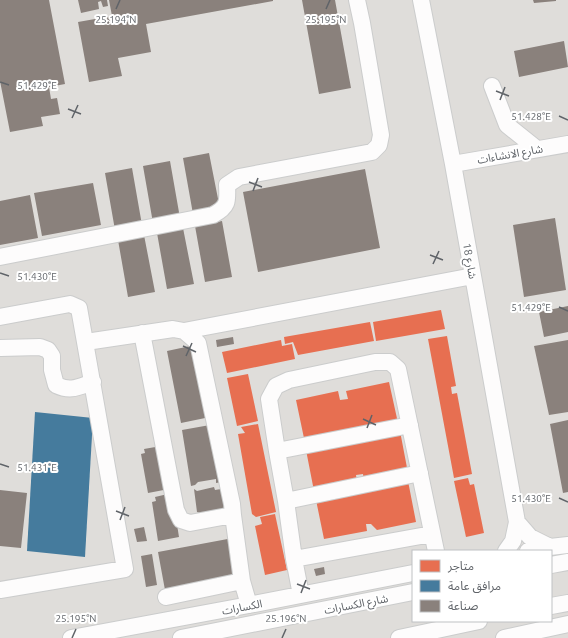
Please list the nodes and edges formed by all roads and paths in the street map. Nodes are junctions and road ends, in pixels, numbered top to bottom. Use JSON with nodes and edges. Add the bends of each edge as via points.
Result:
{"nodes":[{"id":1,"x":357,"y":0,"type":"edge"},
{"id":2,"x":421,"y":0,"type":"edge"},
{"id":3,"x":492,"y":86,"type":"dead end"},
{"id":4,"x":568,"y":144,"type":"edge"},
{"id":5,"x":537,"y":149,"type":"junction"},
{"id":6,"x":453,"y":164,"type":"junction"},
{"id":7,"x":0,"y":257,"type":"edge"},
{"id":8,"x":473,"y":276,"type":"junction"},
{"id":9,"x":0,"y":317,"type":"edge"},
{"id":10,"x":184,"y":331,"type":"junction"},
{"id":11,"x":142,"y":333,"type":"junction"},
{"id":12,"x":86,"y":342,"type":"junction"},
{"id":13,"x":0,"y":348,"type":"edge"},
{"id":14,"x":93,"y":382,"type":"junction"},
{"id":15,"x":410,"y":424,"type":"junction"},
{"id":16,"x":277,"y":451,"type":"junction"},
{"id":17,"x":420,"y":473,"type":"junction"},
{"id":18,"x":286,"y":501,"type":"junction"},
{"id":19,"x":233,"y":515,"type":"junction"},
{"id":20,"x":517,"y":522,"type":"junction"},
{"id":21,"x":432,"y":534,"type":"junction"},
{"id":22,"x":568,"y":545,"type":"edge"},
{"id":23,"x":550,"y":547,"type":"junction"},
{"id":24,"x":436,"y":550,"type":"edge"},
{"id":25,"x":507,"y":550,"type":"edge"},
{"id":26,"x":534,"y":550,"type":"edge"},
{"id":27,"x":294,"y":559,"type":"junction"},
{"id":28,"x":568,"y":562,"type":"edge"},
{"id":29,"x":552,"y":565,"type":"edge"},
{"id":30,"x":412,"y":573,"type":"edge"},
{"id":31,"x":242,"y":581,"type":"junction"},
{"id":32,"x":0,"y":590,"type":"edge"},
{"id":33,"x":412,"y":592,"type":"edge"},
{"id":34,"x":301,"y":595,"type":"junction"},
{"id":35,"x":166,"y":597,"type":"dead end"},
{"id":36,"x":568,"y":603,"type":"edge"},
{"id":37,"x":249,"y":605,"type":"junction"},
{"id":38,"x":552,"y":606,"type":"edge"},
{"id":39,"x":474,"y":622,"type":"edge"},
{"id":40,"x":568,"y":624,"type":"edge"},
{"id":41,"x":70,"y":638,"type":"edge"},
{"id":42,"x":181,"y":638,"type":"edge"},
{"id":43,"x":399,"y":638,"type":"edge"},
{"id":44,"x":510,"y":638,"type":"edge"},
{"id":45,"x":555,"y":638,"type":"edge"}],
"edges":[{"from":1,"to":7,"type":"street","via":[[381,135],[379,145],[372,152],[239,177],[227,185],[228,201],[213,215]]},
{"from":2,"to":6,"type":"street","name":"شارع 18"},
{"from":3,"to":5,"type":"street","via":[[508,124]]},
{"from":4,"to":5,"type":"street","name":"شارع الانشاءات"},
{"from":5,"to":6,"type":"street","name":"شارع الانشاءات"},
{"from":6,"to":8,"type":"street","name":"شارع 18"},
{"from":8,"to":10,"type":"street"},
{"from":8,"to":20,"type":"street","name":"شارع 18"},
{"from":9,"to":12,"type":"street","via":[[70,304],[79,308]]},
{"from":10,"to":11,"type":"street","via":[[173,328]]},
{"from":10,"to":19,"type":"street","via":[[198,343]]},
{"from":11,"to":12,"type":"street"},
{"from":11,"to":19,"type":"street","via":[[176,510],[181,520],[190,523]]},
{"from":12,"to":14,"type":"street"},
{"from":13,"to":14,"type":"street","via":[[40,347],[48,350],[52,356],[56,384],[64,388],[71,389]]},
{"from":14,"to":32,"type":"street","via":[[125,570]]},
{"from":15,"to":16,"type":"street"},
{"from":15,"to":16,"type":"street","via":[[398,369],[390,362],[375,362],[288,380],[276,386],[268,399]]},
{"from":15,"to":17,"type":"street"},
{"from":16,"to":18,"type":"street"},
{"from":17,"to":18,"type":"street"},
{"from":17,"to":21,"type":"street"},
{"from":18,"to":27,"type":"street"},
{"from":19,"to":31,"type":"street"},
{"from":20,"to":23,"type":"street","via":[[530,537]]},
{"from":20,"to":25,"type":"street","name":"شارع 18","via":[[513,541]]},
{"from":21,"to":24,"type":"street"},
{"from":21,"to":27,"type":"street"},
{"from":22,"to":23,"type":"street"},
{"from":23,"to":26,"type":"street"},
{"from":27,"to":34,"type":"street"},
{"from":28,"to":29,"type":"street"},
{"from":30,"to":34,"type":"street","name":"الكسارات"},
{"from":31,"to":35,"type":"street"},
{"from":31,"to":37,"type":"street"},
{"from":33,"to":42,"type":"street","name":"شارع الكسارات"},
{"from":34,"to":37,"type":"street","name":"الكسارات"},
{"from":36,"to":38,"type":"street"},
{"from":37,"to":41,"type":"street","name":"الكسارات"},
{"from":39,"to":43,"type":"street"},
{"from":40,"to":44,"type":"street"},
{"from":40,"to":45,"type":"street"}]}
